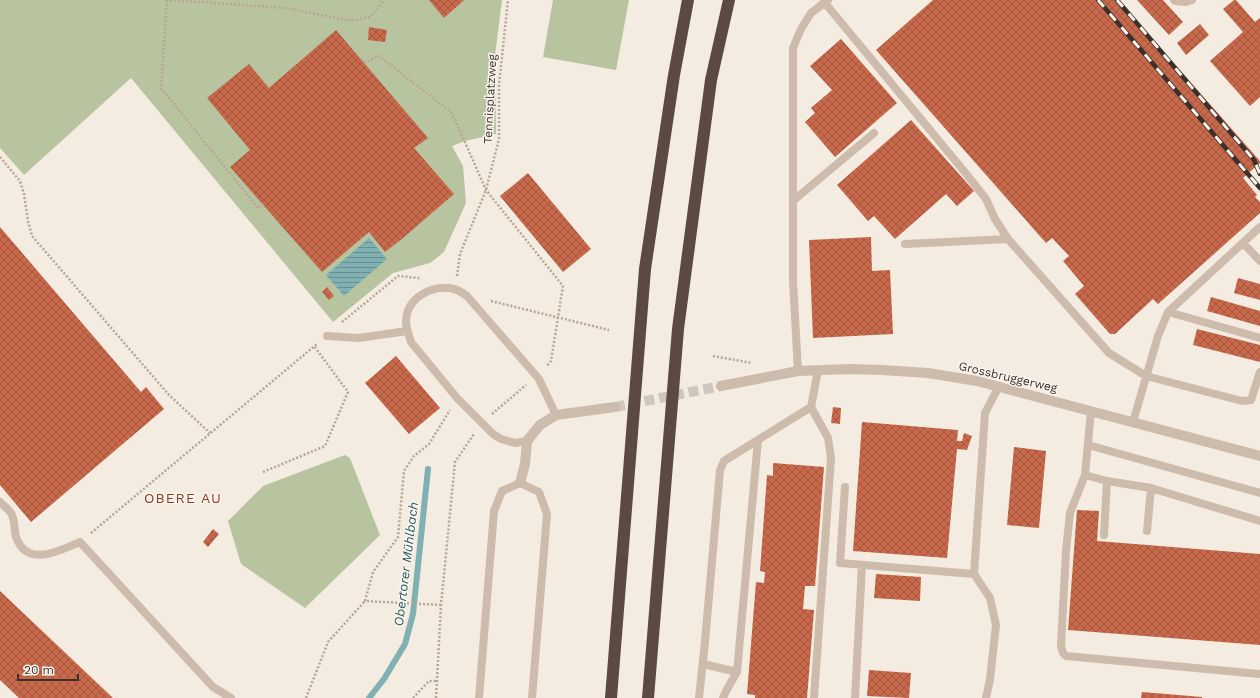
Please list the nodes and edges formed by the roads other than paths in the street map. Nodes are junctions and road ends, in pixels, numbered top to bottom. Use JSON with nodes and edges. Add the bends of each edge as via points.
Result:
{"nodes":[{"id":1,"x":688,"y":0,"type":"edge"},
{"id":2,"x":729,"y":0,"type":"edge"},
{"id":3,"x":1174,"y":0,"type":"edge"},
{"id":4,"x":1192,"y":0,"type":"edge"},
{"id":5,"x":825,"y":1,"type":"edge"},
{"id":6,"x":874,"y":133,"type":"dead end"},
{"id":7,"x":794,"y":200,"type":"junction"},
{"id":8,"x":1260,"y":227,"type":"edge"},
{"id":9,"x":1008,"y":239,"type":"junction"},
{"id":10,"x":1243,"y":243,"type":"junction"},
{"id":11,"x":905,"y":244,"type":"dead end"},
{"id":12,"x":1260,"y":261,"type":"edge"},
{"id":13,"x":1168,"y":312,"type":"junction"},
{"id":14,"x":407,"y":331,"type":"junction"},
{"id":15,"x":327,"y":336,"type":"road end"},
{"id":16,"x":1260,"y":338,"type":"edge"},
{"id":17,"x":818,"y":370,"type":"junction"},
{"id":18,"x":798,"y":371,"type":"junction"},
{"id":19,"x":1260,"y":372,"type":"edge"},
{"id":20,"x":1146,"y":376,"type":"junction"},
{"id":21,"x":721,"y":386,"type":"tunnel mouth"},
{"id":22,"x":999,"y":386,"type":"junction"},
{"id":23,"x":615,"y":407,"type":"tunnel mouth"},
{"id":24,"x":811,"y":407,"type":"junction"},
{"id":25,"x":1091,"y":411,"type":"junction"},
{"id":26,"x":556,"y":415,"type":"junction"},
{"id":27,"x":1134,"y":422,"type":"junction"},
{"id":28,"x":758,"y":440,"type":"junction"},
{"id":29,"x":527,"y":441,"type":"junction"},
{"id":30,"x":1088,"y":446,"type":"junction"},
{"id":31,"x":1260,"y":456,"type":"edge"},
{"id":32,"x":1085,"y":475,"type":"junction"},
{"id":33,"x":1107,"y":481,"type":"junction"},
{"id":34,"x":520,"y":483,"type":"junction"},
{"id":35,"x":845,"y":487,"type":"dead end"},
{"id":36,"x":1151,"y":488,"type":"junction"},
{"id":37,"x":1260,"y":493,"type":"edge"},
{"id":38,"x":0,"y":502,"type":"edge"},
{"id":39,"x":1260,"y":521,"type":"edge"},
{"id":40,"x":1148,"y":531,"type":"dead end"},
{"id":41,"x":1104,"y":535,"type":"dead end"},
{"id":42,"x":862,"y":565,"type":"junction"},
{"id":43,"x":974,"y":574,"type":"junction"},
{"id":44,"x":703,"y":664,"type":"junction"},
{"id":45,"x":737,"y":672,"type":"junction"},
{"id":46,"x":1260,"y":674,"type":"edge"},
{"id":47,"x":231,"y":698,"type":"edge"},
{"id":48,"x":479,"y":698,"type":"edge"},
{"id":49,"x":532,"y":698,"type":"edge"},
{"id":50,"x":611,"y":698,"type":"edge"},
{"id":51,"x":648,"y":698,"type":"edge"},
{"id":52,"x":699,"y":698,"type":"edge"},
{"id":53,"x":723,"y":698,"type":"edge"},
{"id":54,"x":814,"y":698,"type":"edge"},
{"id":55,"x":855,"y":698,"type":"edge"},
{"id":56,"x":986,"y":698,"type":"edge"}],
"edges":[{"from":1,"to":50,"type":"highway","via":[[645,269]]},
{"from":2,"to":51,"type":"highway","via":[[711,80],[678,329]]},
{"from":3,"to":4,"type":"lane"},
{"from":5,"to":7,"type":"lane","via":[[811,13],[793,48]]},
{"from":5,"to":9,"type":"lane","via":[[986,199]]},
{"from":6,"to":7,"type":"lane"},
{"from":7,"to":18,"type":"lane","via":[[793,281]]},
{"from":8,"to":10,"type":"lane"},
{"from":9,"to":11,"type":"lane"},
{"from":9,"to":20,"type":"lane","via":[[1109,353]]},
{"from":10,"to":12,"type":"lane"},
{"from":10,"to":13,"type":"lane"},
{"from":13,"to":16,"type":"lane"},
{"from":13,"to":20,"type":"lane"},
{"from":14,"to":15,"type":"lane","via":[[359,338]]},
{"from":14,"to":26,"type":"lane","via":[[406,320],[410,307],[419,296],[432,289],[455,289],[467,296],[539,379]]},
{"from":14,"to":29,"type":"lane","via":[[411,342],[457,398],[493,434],[514,443]]},
{"from":17,"to":18,"type":"street","name":"Grossbruggerweg"},
{"from":17,"to":22,"type":"street","name":"Grossbruggerweg","via":[[928,373]]},
{"from":17,"to":24,"type":"lane"},
{"from":18,"to":21,"type":"street","name":"Grossbruggerweg"},
{"from":19,"to":20,"type":"lane","via":[[1251,400],[1242,401]]},
{"from":20,"to":27,"type":"lane"},
{"from":22,"to":25,"type":"street","name":"Grossbruggerweg"},
{"from":22,"to":43,"type":"lane","via":[[985,413]]},
{"from":23,"to":26,"type":"street"},
{"from":24,"to":28,"type":"lane"},
{"from":24,"to":54,"type":"lane","via":[[828,438],[831,458]]},
{"from":25,"to":27,"type":"street","name":"Grossbruggerweg"},
{"from":25,"to":30,"type":"lane"},
{"from":26,"to":29,"type":"street","via":[[540,425]]},
{"from":27,"to":31,"type":"street","name":"Grossbruggerweg"},
{"from":28,"to":44,"type":"lane","via":[[724,462],[720,470]]},
{"from":28,"to":45,"type":"lane"},
{"from":29,"to":34,"type":"street"},
{"from":30,"to":32,"type":"lane"},
{"from":30,"to":37,"type":"lane"},
{"from":32,"to":33,"type":"lane"},
{"from":32,"to":46,"type":"lane","via":[[1070,513],[1061,646],[1063,653],[1066,656]]},
{"from":33,"to":36,"type":"lane"},
{"from":33,"to":41,"type":"lane"},
{"from":34,"to":48,"type":"lane","via":[[502,491],[494,511]]},
{"from":34,"to":49,"type":"lane","via":[[539,492],[547,514]]},
{"from":35,"to":42,"type":"lane","via":[[840,563]]},
{"from":36,"to":39,"type":"lane"},
{"from":36,"to":40,"type":"lane"},
{"from":38,"to":47,"type":"lane","via":[[12,513],[16,537],[24,549],[35,555],[54,553],[80,542],[214,687]]},
{"from":42,"to":43,"type":"lane"},
{"from":42,"to":55,"type":"lane"},
{"from":43,"to":56,"type":"lane","via":[[990,598],[996,625]]},
{"from":44,"to":45,"type":"lane"},
{"from":44,"to":52,"type":"lane"},
{"from":45,"to":53,"type":"lane"}]}
